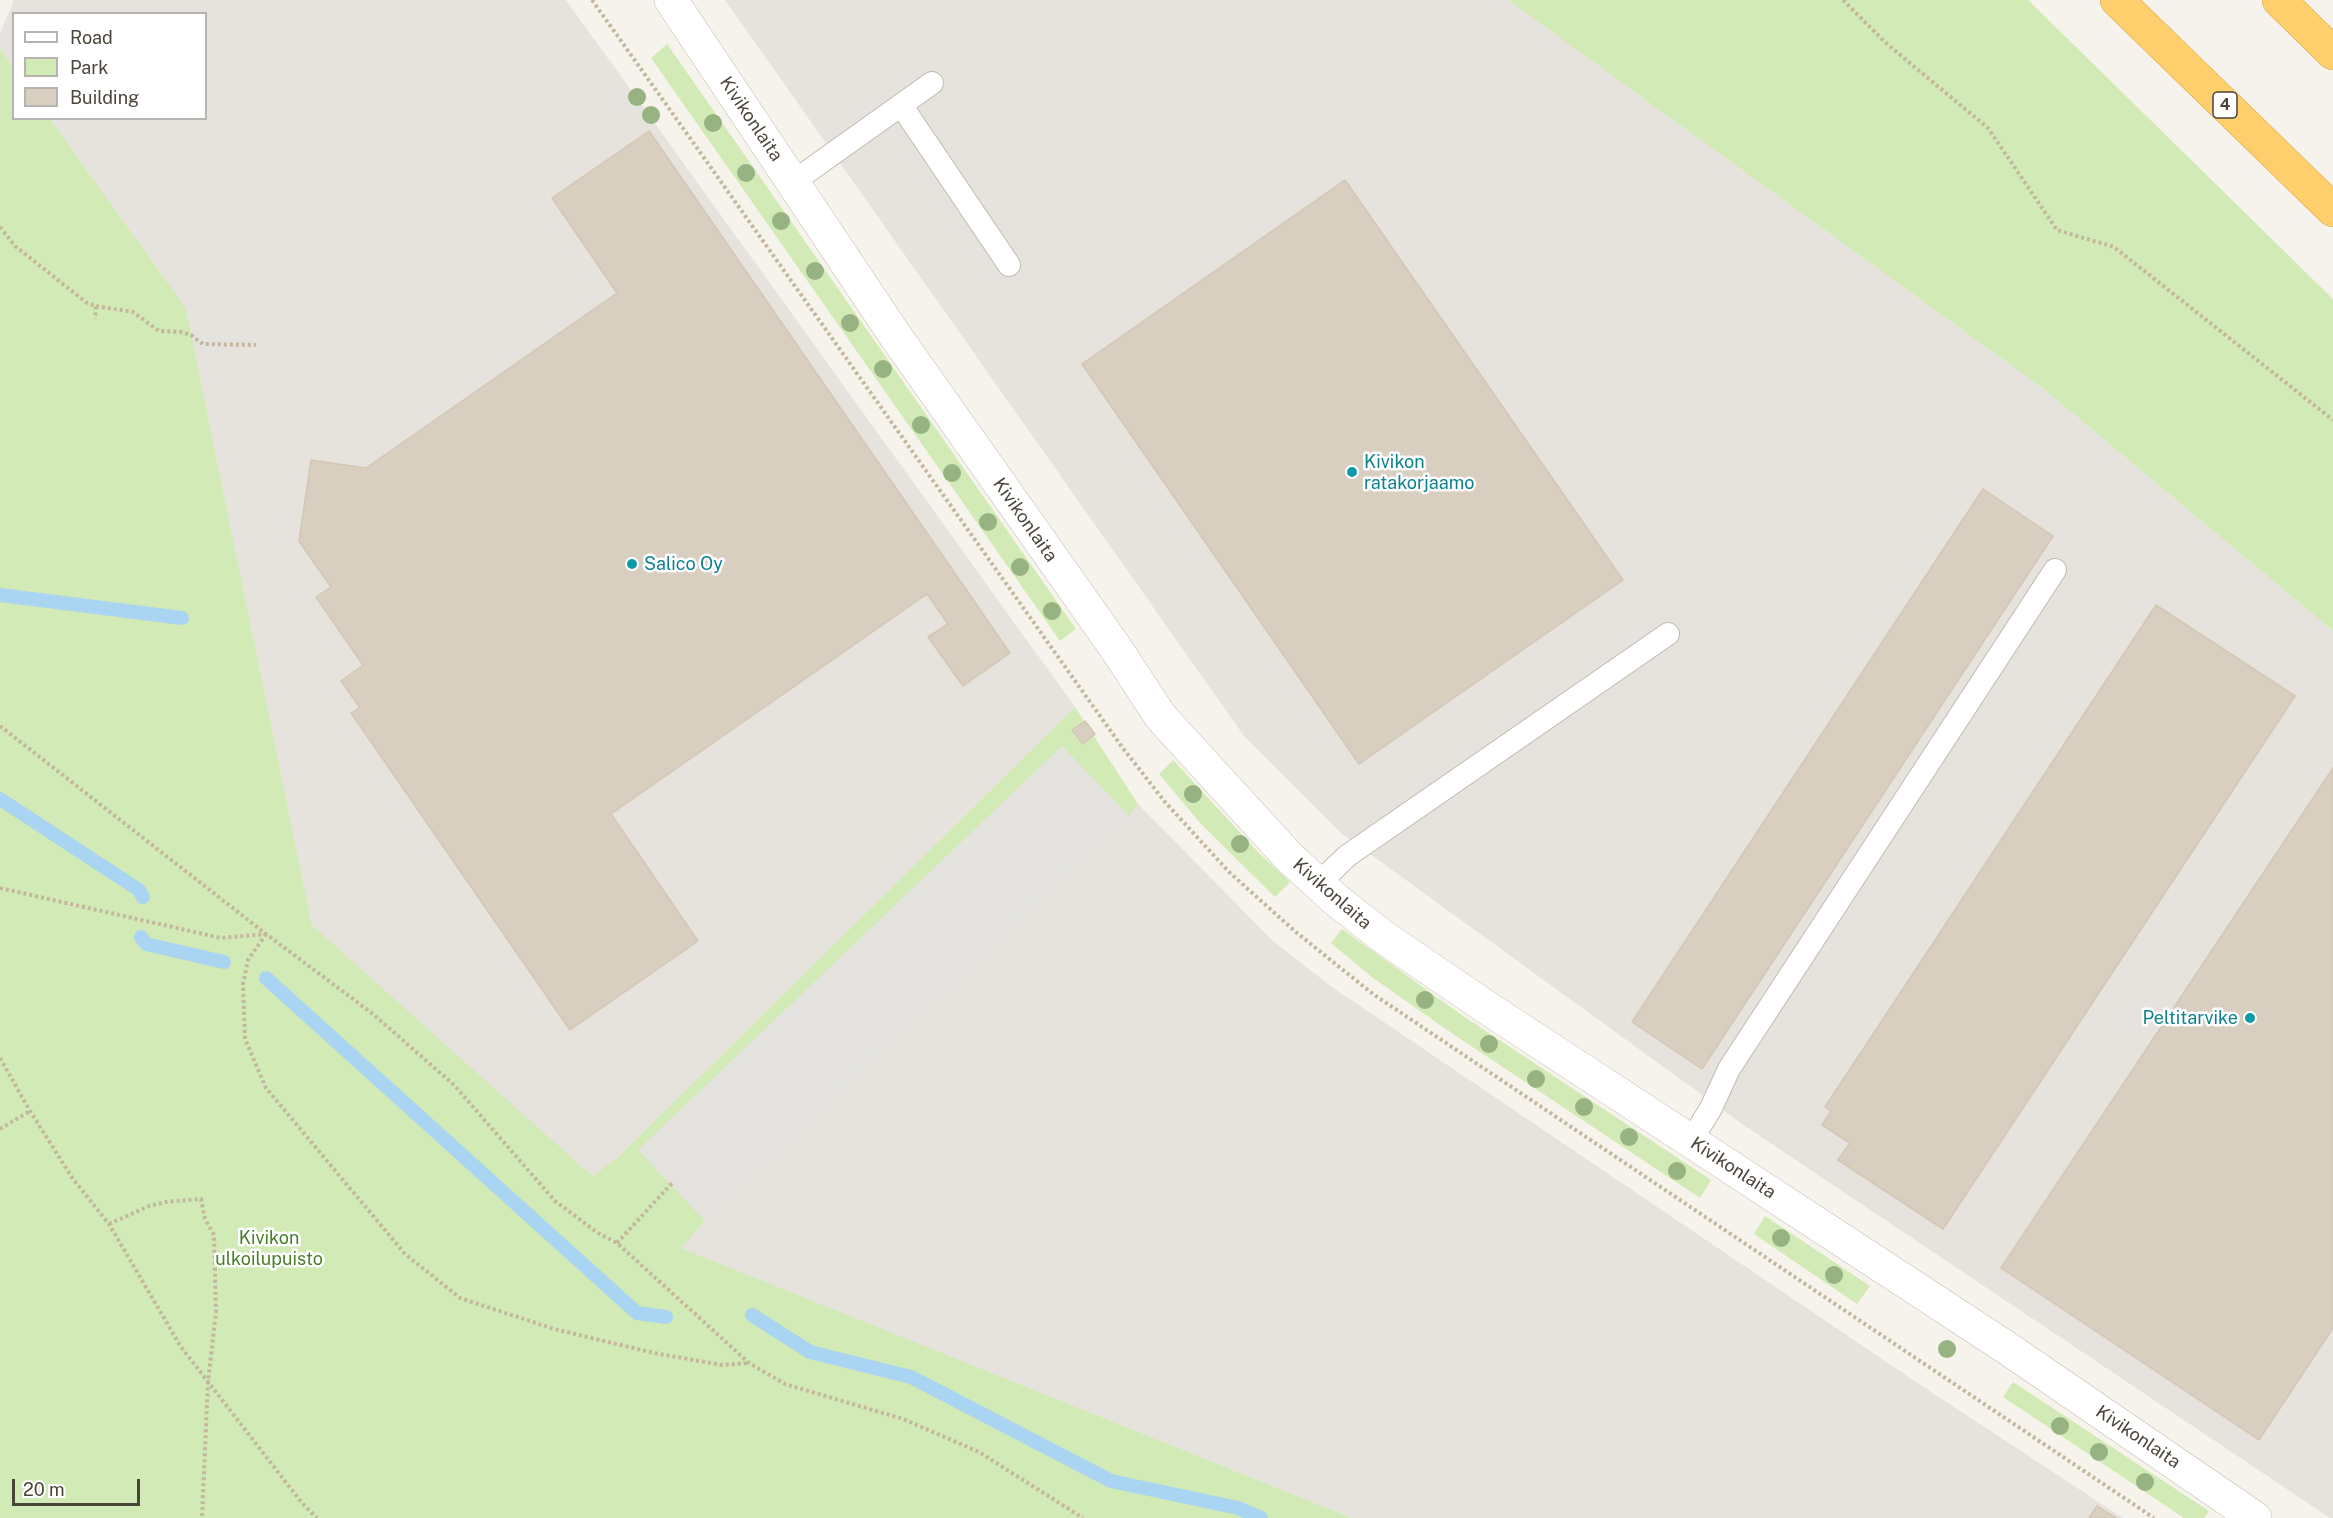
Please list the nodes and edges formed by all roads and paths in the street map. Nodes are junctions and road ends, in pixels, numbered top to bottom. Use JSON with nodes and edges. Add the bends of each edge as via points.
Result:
{"nodes":[{"id":1,"x":671,"y":0,"type":"edge"},
{"id":2,"x":1843,"y":0,"type":"edge"},
{"id":3,"x":2117,"y":0,"type":"edge"},
{"id":4,"x":2279,"y":0,"type":"edge"},
{"id":5,"x":2333,"y":53,"type":"edge"},
{"id":6,"x":932,"y":83,"type":"dead end"},
{"id":7,"x":901,"y":105,"type":"junction"},
{"id":8,"x":793,"y":182,"type":"junction"},
{"id":9,"x":2333,"y":210,"type":"edge"},
{"id":10,"x":0,"y":227,"type":"edge"},
{"id":11,"x":1009,"y":265,"type":"dead end"},
{"id":12,"x":96,"y":306,"type":"junction"},
{"id":13,"x":95,"y":319,"type":"dead end"},
{"id":14,"x":256,"y":345,"type":"dead end"},
{"id":15,"x":2333,"y":420,"type":"edge"},
{"id":16,"x":2055,"y":570,"type":"dead end"},
{"id":17,"x":1668,"y":634,"type":"dead end"},
{"id":18,"x":0,"y":726,"type":"edge"},
{"id":19,"x":1319,"y":883,"type":"junction"},
{"id":20,"x":0,"y":888,"type":"edge"},
{"id":21,"x":266,"y":934,"type":"junction"},
{"id":22,"x":0,"y":1058,"type":"edge"},
{"id":23,"x":30,"y":1111,"type":"junction"},
{"id":24,"x":0,"y":1129,"type":"edge"},
{"id":25,"x":1691,"y":1141,"type":"junction"},
{"id":26,"x":674,"y":1181,"type":"dead end"},
{"id":27,"x":109,"y":1224,"type":"junction"},
{"id":28,"x":617,"y":1243,"type":"junction"},
{"id":29,"x":748,"y":1363,"type":"junction"},
{"id":30,"x":207,"y":1382,"type":"junction"},
{"id":31,"x":202,"y":1518,"type":"edge"},
{"id":32,"x":317,"y":1518,"type":"edge"},
{"id":33,"x":1083,"y":1518,"type":"edge"},
{"id":34,"x":2255,"y":1518,"type":"edge"}],
"edges":[{"from":1,"to":8,"type":"street","name":"Kivikonlaita"},
{"from":2,"to":15,"type":"path","via":[[1887,44],[1988,128],[2057,230],[2114,247]]},
{"from":3,"to":9,"type":"highway","number":"4"},
{"from":4,"to":5,"type":"highway"},
{"from":6,"to":7,"type":"lane"},
{"from":7,"to":8,"type":"lane"},
{"from":7,"to":11,"type":"lane"},
{"from":8,"to":19,"type":"street","name":"Kivikonlaita","via":[[1161,717]]},
{"from":10,"to":12,"type":"path","via":[[15,246]]},
{"from":12,"to":13,"type":"path"},
{"from":12,"to":14,"type":"path","via":[[133,312],[159,331],[182,332],[203,344]]},
{"from":16,"to":25,"type":"lane","via":[[1729,1069],[1712,1108]]},
{"from":17,"to":19,"type":"lane","via":[[1347,856]]},
{"from":18,"to":21,"type":"path"},
{"from":19,"to":25,"type":"street","name":"Kivikonlaita","via":[[1382,936]]},
{"from":20,"to":21,"type":"path","via":[[221,938]]},
{"from":21,"to":28,"type":"path","via":[[374,1014],[454,1085],[555,1201]]},
{"from":21,"to":29,"type":"path","via":[[248,960],[243,984],[245,1039],[266,1088],[405,1254],[460,1298],[554,1329],[722,1365]]},
{"from":22,"to":23,"type":"path"},
{"from":23,"to":24,"type":"path"},
{"from":23,"to":27,"type":"path","via":[[73,1179]]},
{"from":25,"to":34,"type":"street","name":"Kivikonlaita","via":[[2007,1348]]},
{"from":26,"to":28,"type":"path"},
{"from":27,"to":30,"type":"path","via":[[181,1347]]},
{"from":27,"to":30,"type":"path","via":[[149,1206],[201,1199],[205,1219],[214,1235],[216,1312]]},
{"from":28,"to":29,"type":"path"},
{"from":29,"to":33,"type":"path","via":[[784,1384],[903,1419],[980,1452]]},
{"from":30,"to":31,"type":"path"},
{"from":30,"to":32,"type":"path"}]}
